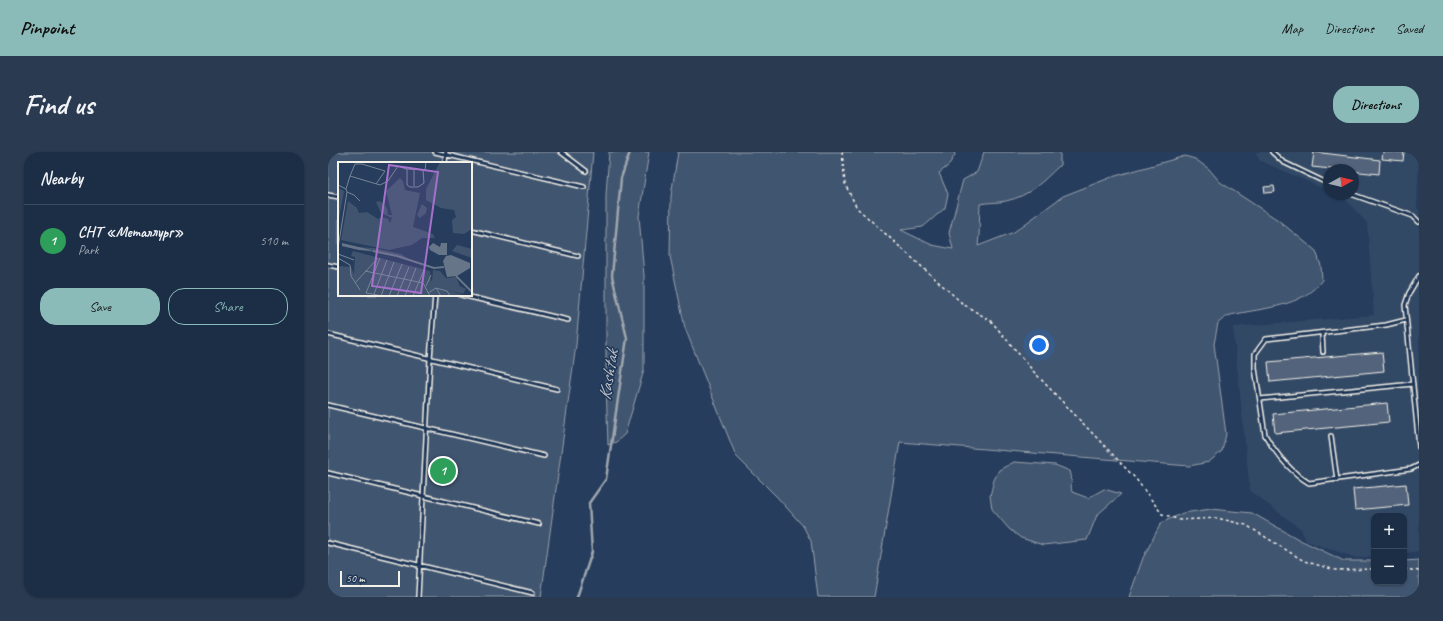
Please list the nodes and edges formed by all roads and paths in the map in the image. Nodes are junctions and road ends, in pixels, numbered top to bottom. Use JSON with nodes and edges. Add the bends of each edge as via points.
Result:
{"nodes":[{"id":1,"x":435,"y":152,"type":"edge"},
{"id":2,"x":561,"y":152,"type":"edge"},
{"id":3,"x":842,"y":152,"type":"edge"},
{"id":4,"x":1272,"y":152,"type":"edge"},
{"id":5,"x":446,"y":153,"type":"edge"},
{"id":6,"x":586,"y":171,"type":"dead end"},
{"id":7,"x":1323,"y":181,"type":"edge"},
{"id":8,"x":584,"y":187,"type":"dead end"},
{"id":9,"x":328,"y":195,"type":"edge"},
{"id":10,"x":338,"y":197,"type":"edge"},
{"id":11,"x":1359,"y":197,"type":"edge"},
{"id":12,"x":1412,"y":216,"type":"junction"},
{"id":13,"x":1419,"y":218,"type":"edge"},
{"id":14,"x":1419,"y":222,"type":"edge"},
{"id":15,"x":472,"y":230,"type":"edge"},
{"id":16,"x":578,"y":256,"type":"dead end"},
{"id":17,"x":328,"y":265,"type":"edge"},
{"id":18,"x":338,"y":267,"type":"edge"},
{"id":19,"x":1419,"y":276,"type":"edge"},
{"id":20,"x":435,"y":296,"type":"edge"},
{"id":21,"x":465,"y":296,"type":"edge"},
{"id":22,"x":568,"y":320,"type":"dead end"},
{"id":23,"x":1406,"y":320,"type":"junction"},
{"id":24,"x":1322,"y":333,"type":"junction"},
{"id":25,"x":328,"y":334,"type":"edge"},
{"id":26,"x":1323,"y":352,"type":"dead end"},
{"id":27,"x":430,"y":359,"type":"junction"},
{"id":28,"x":1412,"y":384,"type":"junction"},
{"id":29,"x":557,"y":389,"type":"dead end"},
{"id":30,"x":1413,"y":391,"type":"junction"},
{"id":31,"x":1419,"y":391,"type":"edge"},
{"id":32,"x":1260,"y":399,"type":"junction"},
{"id":33,"x":328,"y":405,"type":"edge"},
{"id":34,"x":1418,"y":424,"type":"edge"},
{"id":35,"x":426,"y":429,"type":"junction"},
{"id":36,"x":1331,"y":436,"type":"dead end"},
{"id":37,"x":1419,"y":447,"type":"edge"},
{"id":38,"x":544,"y":456,"type":"dead end"},
{"id":39,"x":1419,"y":465,"type":"edge"},
{"id":40,"x":328,"y":473,"type":"edge"},
{"id":41,"x":1336,"y":480,"type":"junction"},
{"id":42,"x":423,"y":495,"type":"junction"},
{"id":43,"x":539,"y":524,"type":"dead end"},
{"id":44,"x":328,"y":543,"type":"edge"},
{"id":45,"x":420,"y":567,"type":"junction"},
{"id":46,"x":1371,"y":569,"type":"edge"},
{"id":47,"x":1407,"y":569,"type":"edge"},
{"id":48,"x":1419,"y":571,"type":"edge"},
{"id":49,"x":533,"y":593,"type":"dead end"},
{"id":50,"x":418,"y":597,"type":"edge"}],
"edges":[{"from":1,"to":5,"type":"lane"},
{"from":2,"to":6,"type":"lane"},
{"from":3,"to":46,"type":"path","via":[[845,184],[857,208],[963,304],[991,321],[1034,372],[1136,479],[1162,514],[1180,520],[1217,518],[1246,525],[1304,561],[1335,570]]},
{"from":4,"to":7,"type":"lane","via":[[1283,162]]},
{"from":5,"to":8,"type":"lane"},
{"from":9,"to":10,"type":"lane"},
{"from":11,"to":12,"type":"lane"},
{"from":12,"to":13,"type":"lane"},
{"from":12,"to":14,"type":"lane"},
{"from":15,"to":16,"type":"lane"},
{"from":17,"to":18,"type":"lane"},
{"from":19,"to":23,"type":"lane","via":[[1409,293]]},
{"from":20,"to":27,"type":"lane"},
{"from":21,"to":22,"type":"lane"},
{"from":23,"to":24,"type":"lane"},
{"from":23,"to":28,"type":"lane"},
{"from":24,"to":26,"type":"lane"},
{"from":24,"to":32,"type":"lane","via":[[1266,339],[1255,354]]},
{"from":25,"to":27,"type":"lane"},
{"from":27,"to":29,"type":"lane"},
{"from":27,"to":35,"type":"lane"},
{"from":28,"to":30,"type":"lane"},
{"from":28,"to":32,"type":"lane"},
{"from":30,"to":31,"type":"lane"},
{"from":30,"to":34,"type":"lane"},
{"from":32,"to":41,"type":"lane","via":[[1265,435],[1296,475],[1309,483]]},
{"from":33,"to":35,"type":"lane"},
{"from":34,"to":37,"type":"lane"},
{"from":35,"to":38,"type":"lane"},
{"from":35,"to":42,"type":"lane"},
{"from":36,"to":41,"type":"lane"},
{"from":39,"to":41,"type":"lane","via":[[1411,469]]},
{"from":40,"to":42,"type":"lane"},
{"from":42,"to":43,"type":"lane"},
{"from":42,"to":45,"type":"lane"},
{"from":44,"to":45,"type":"lane"},
{"from":45,"to":49,"type":"lane"},
{"from":45,"to":50,"type":"lane"},
{"from":47,"to":48,"type":"path"}]}
